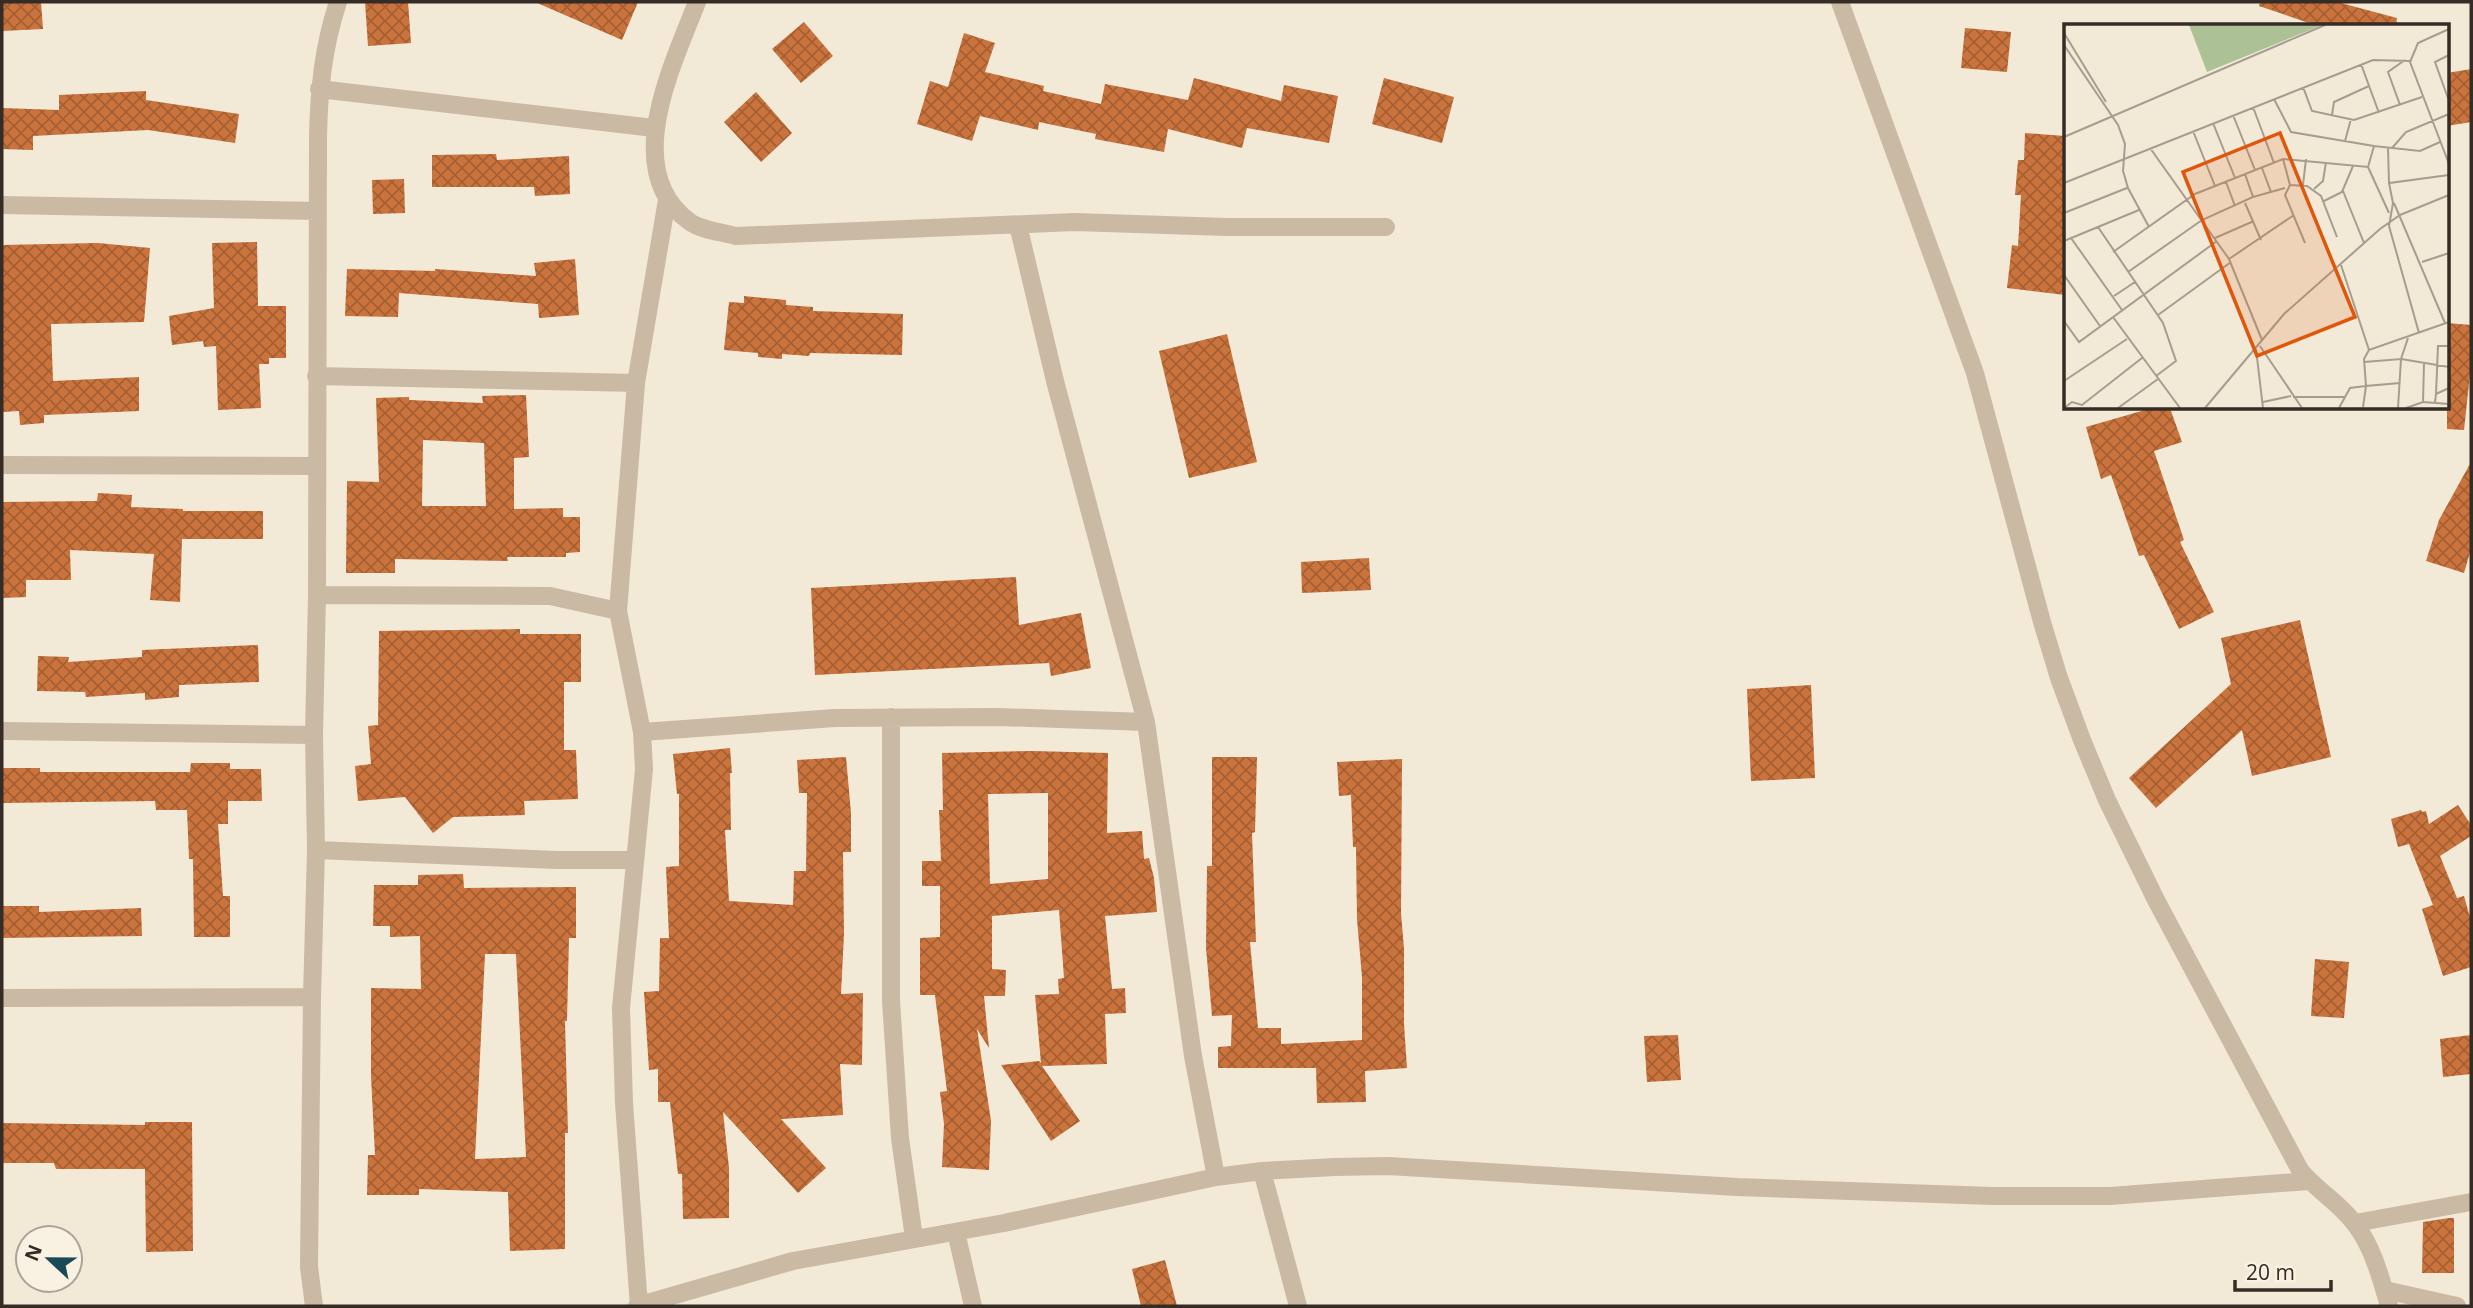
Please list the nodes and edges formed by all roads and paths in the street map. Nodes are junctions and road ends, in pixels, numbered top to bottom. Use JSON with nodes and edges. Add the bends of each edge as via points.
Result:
{"nodes":[{"id":1,"x":338,"y":2,"type":"edge"},
{"id":2,"x":697,"y":2,"type":"edge"},
{"id":3,"x":1840,"y":2,"type":"edge"},
{"id":4,"x":319,"y":89,"type":"junction"},
{"id":5,"x":654,"y":128,"type":"junction"},
{"id":6,"x":667,"y":200,"type":"junction"},
{"id":7,"x":2,"y":205,"type":"edge"},
{"id":8,"x":317,"y":211,"type":"junction"},
{"id":9,"x":1018,"y":225,"type":"junction"},
{"id":10,"x":1386,"y":227,"type":"dead end"},
{"id":11,"x":316,"y":376,"type":"junction"},
{"id":12,"x":636,"y":383,"type":"junction"},
{"id":13,"x":2,"y":465,"type":"edge"},
{"id":14,"x":317,"y":467,"type":"junction"},
{"id":15,"x":317,"y":595,"type":"junction"},
{"id":16,"x":618,"y":611,"type":"junction"},
{"id":17,"x":891,"y":717,"type":"junction"},
{"id":18,"x":1146,"y":722,"type":"junction"},
{"id":19,"x":2,"y":731,"type":"edge"},
{"id":20,"x":642,"y":732,"type":"junction"},
{"id":21,"x":314,"y":735,"type":"junction"},
{"id":22,"x":316,"y":850,"type":"junction"},
{"id":23,"x":635,"y":860,"type":"junction"},
{"id":24,"x":312,"y":997,"type":"junction"},
{"id":25,"x":2,"y":998,"type":"edge"},
{"id":26,"x":1262,"y":1171,"type":"junction"},
{"id":27,"x":1216,"y":1177,"type":"junction"},
{"id":28,"x":2309,"y":1181,"type":"junction"},
{"id":29,"x":2471,"y":1202,"type":"edge"},
{"id":30,"x":2355,"y":1223,"type":"junction"},
{"id":31,"x":956,"y":1231,"type":"junction"},
{"id":32,"x":914,"y":1238,"type":"junction"},
{"id":33,"x":2387,"y":1298,"type":"edge"},
{"id":34,"x":314,"y":1306,"type":"edge"},
{"id":35,"x":638,"y":1306,"type":"edge"},
{"id":36,"x":973,"y":1306,"type":"edge"},
{"id":37,"x":1298,"y":1306,"type":"edge"},
{"id":38,"x":2457,"y":1306,"type":"edge"}],
"edges":[{"from":1,"to":4,"type":"street"},
{"from":2,"to":5,"type":"street"},
{"from":3,"to":28,"type":"street","via":[[1975,373],[2042,622],[2081,740],[2156,900]]},
{"from":4,"to":5,"type":"street"},
{"from":4,"to":8,"type":"street"},
{"from":5,"to":6,"type":"street","via":[[657,174]]},
{"from":6,"to":9,"type":"street","via":[[691,223],[736,236]]},
{"from":6,"to":12,"type":"street"},
{"from":7,"to":8,"type":"street"},
{"from":8,"to":11,"type":"street"},
{"from":9,"to":10,"type":"street"},
{"from":9,"to":18,"type":"street"},
{"from":11,"to":12,"type":"street"},
{"from":11,"to":14,"type":"street"},
{"from":12,"to":16,"type":"street"},
{"from":13,"to":14,"type":"street"},
{"from":14,"to":15,"type":"street"},
{"from":15,"to":16,"type":"street","via":[[550,596]]},
{"from":15,"to":21,"type":"street"},
{"from":16,"to":20,"type":"street"},
{"from":17,"to":18,"type":"street"},
{"from":17,"to":20,"type":"street"},
{"from":17,"to":32,"type":"street","via":[[891,1001],[900,1138]]},
{"from":18,"to":27,"type":"street","via":[[1193,1056]]},
{"from":19,"to":21,"type":"street"},
{"from":20,"to":23,"type":"street","via":[[642,801]]},
{"from":21,"to":22,"type":"street"},
{"from":22,"to":23,"type":"street"},
{"from":22,"to":24,"type":"street"},
{"from":23,"to":35,"type":"street","via":[[621,1008]]},
{"from":24,"to":25,"type":"street"},
{"from":24,"to":34,"type":"street","via":[[309,1267]]},
{"from":26,"to":27,"type":"street"},
{"from":26,"to":28,"type":"street","via":[[1388,1166],[1737,1187],[1992,1196],[2110,1196]]},
{"from":26,"to":37,"type":"street"},
{"from":27,"to":31,"type":"street"},
{"from":28,"to":30,"type":"street"},
{"from":29,"to":30,"type":"street"},
{"from":30,"to":33,"type":"street"},
{"from":31,"to":32,"type":"street"},
{"from":31,"to":36,"type":"street"},
{"from":32,"to":35,"type":"street","via":[[793,1261]]},
{"from":33,"to":38,"type":"street"}]}
